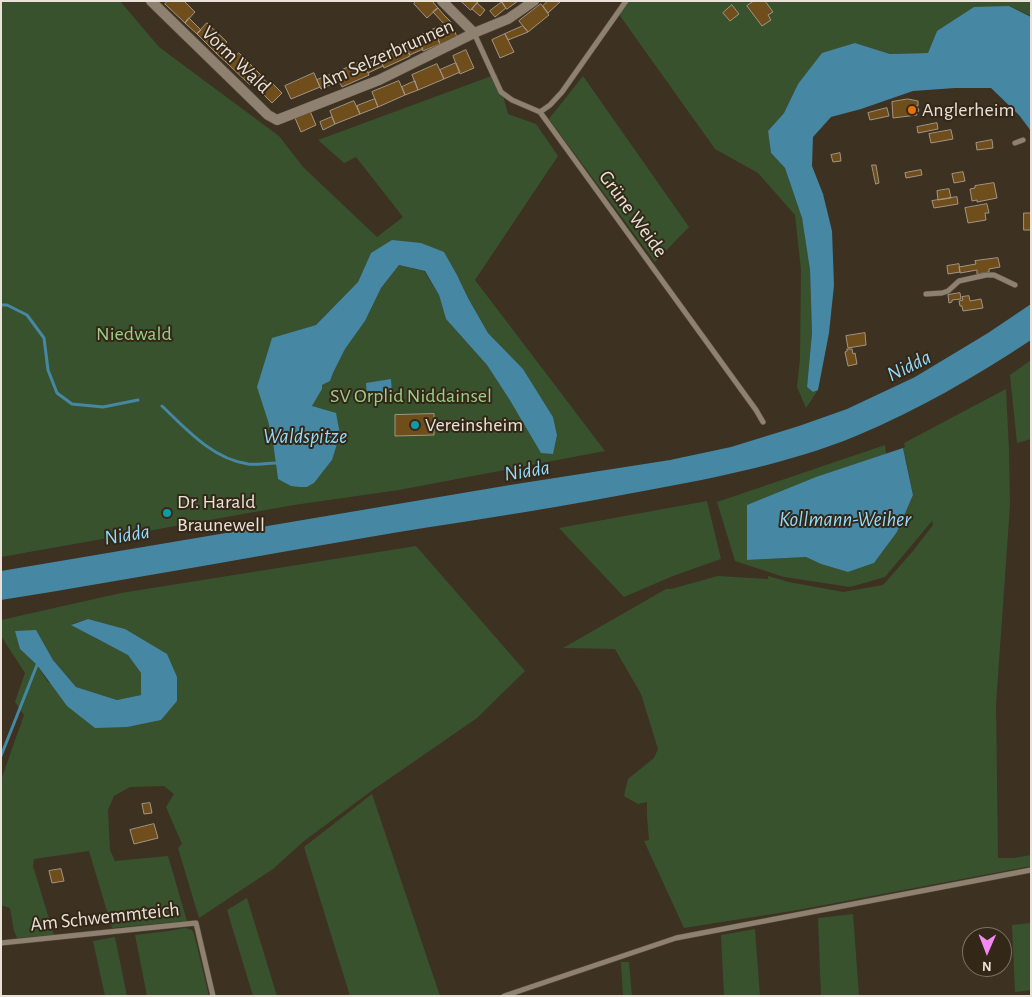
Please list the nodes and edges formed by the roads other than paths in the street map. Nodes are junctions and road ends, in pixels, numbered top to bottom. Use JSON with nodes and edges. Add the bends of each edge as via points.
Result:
{"nodes":[{"id":1,"x":151,"y":1,"type":"edge"},
{"id":2,"x":442,"y":1,"type":"edge"},
{"id":3,"x":534,"y":1,"type":"edge"},
{"id":4,"x":626,"y":1,"type":"edge"},
{"id":5,"x":474,"y":33,"type":"junction"},
{"id":6,"x":540,"y":112,"type":"junction"},
{"id":7,"x":278,"y":120,"type":"joint"},
{"id":8,"x":1022,"y":140,"type":"dead end"},
{"id":9,"x":1015,"y":143,"type":"dead end"},
{"id":10,"x":1015,"y":285,"type":"dead end"},
{"id":11,"x":926,"y":294,"type":"dead end"},
{"id":12,"x":763,"y":422,"type":"dead end"},
{"id":13,"x":1031,"y":870,"type":"edge"},
{"id":14,"x":1,"y":943,"type":"edge"},
{"id":15,"x":213,"y":996,"type":"edge"},
{"id":16,"x":504,"y":996,"type":"edge"}],
"edges":[{"from":1,"to":7,"type":"street","name":"Vorm Wald","via":[[268,115]]},
{"from":2,"to":5,"type":"street"},
{"from":3,"to":5,"type":"street","name":"Am Selzerbrunnen","via":[[508,19]]},
{"from":4,"to":6,"type":"lane","via":[[562,92]]},
{"from":5,"to":6,"type":"lane","via":[[500,92]]},
{"from":5,"to":7,"type":"street","name":"Am Selzerbrunnen","via":[[379,80]]},
{"from":6,"to":12,"type":"lane","name":"Grüne Weide"},
{"from":8,"to":9,"type":"lane"},
{"from":10,"to":11,"type":"lane","via":[[986,275],[959,281],[942,294]]},
{"from":13,"to":16,"type":"lane","via":[[676,938]]},
{"from":14,"to":15,"type":"lane","name":"Am Schwemmteich","via":[[196,923]]}]}
